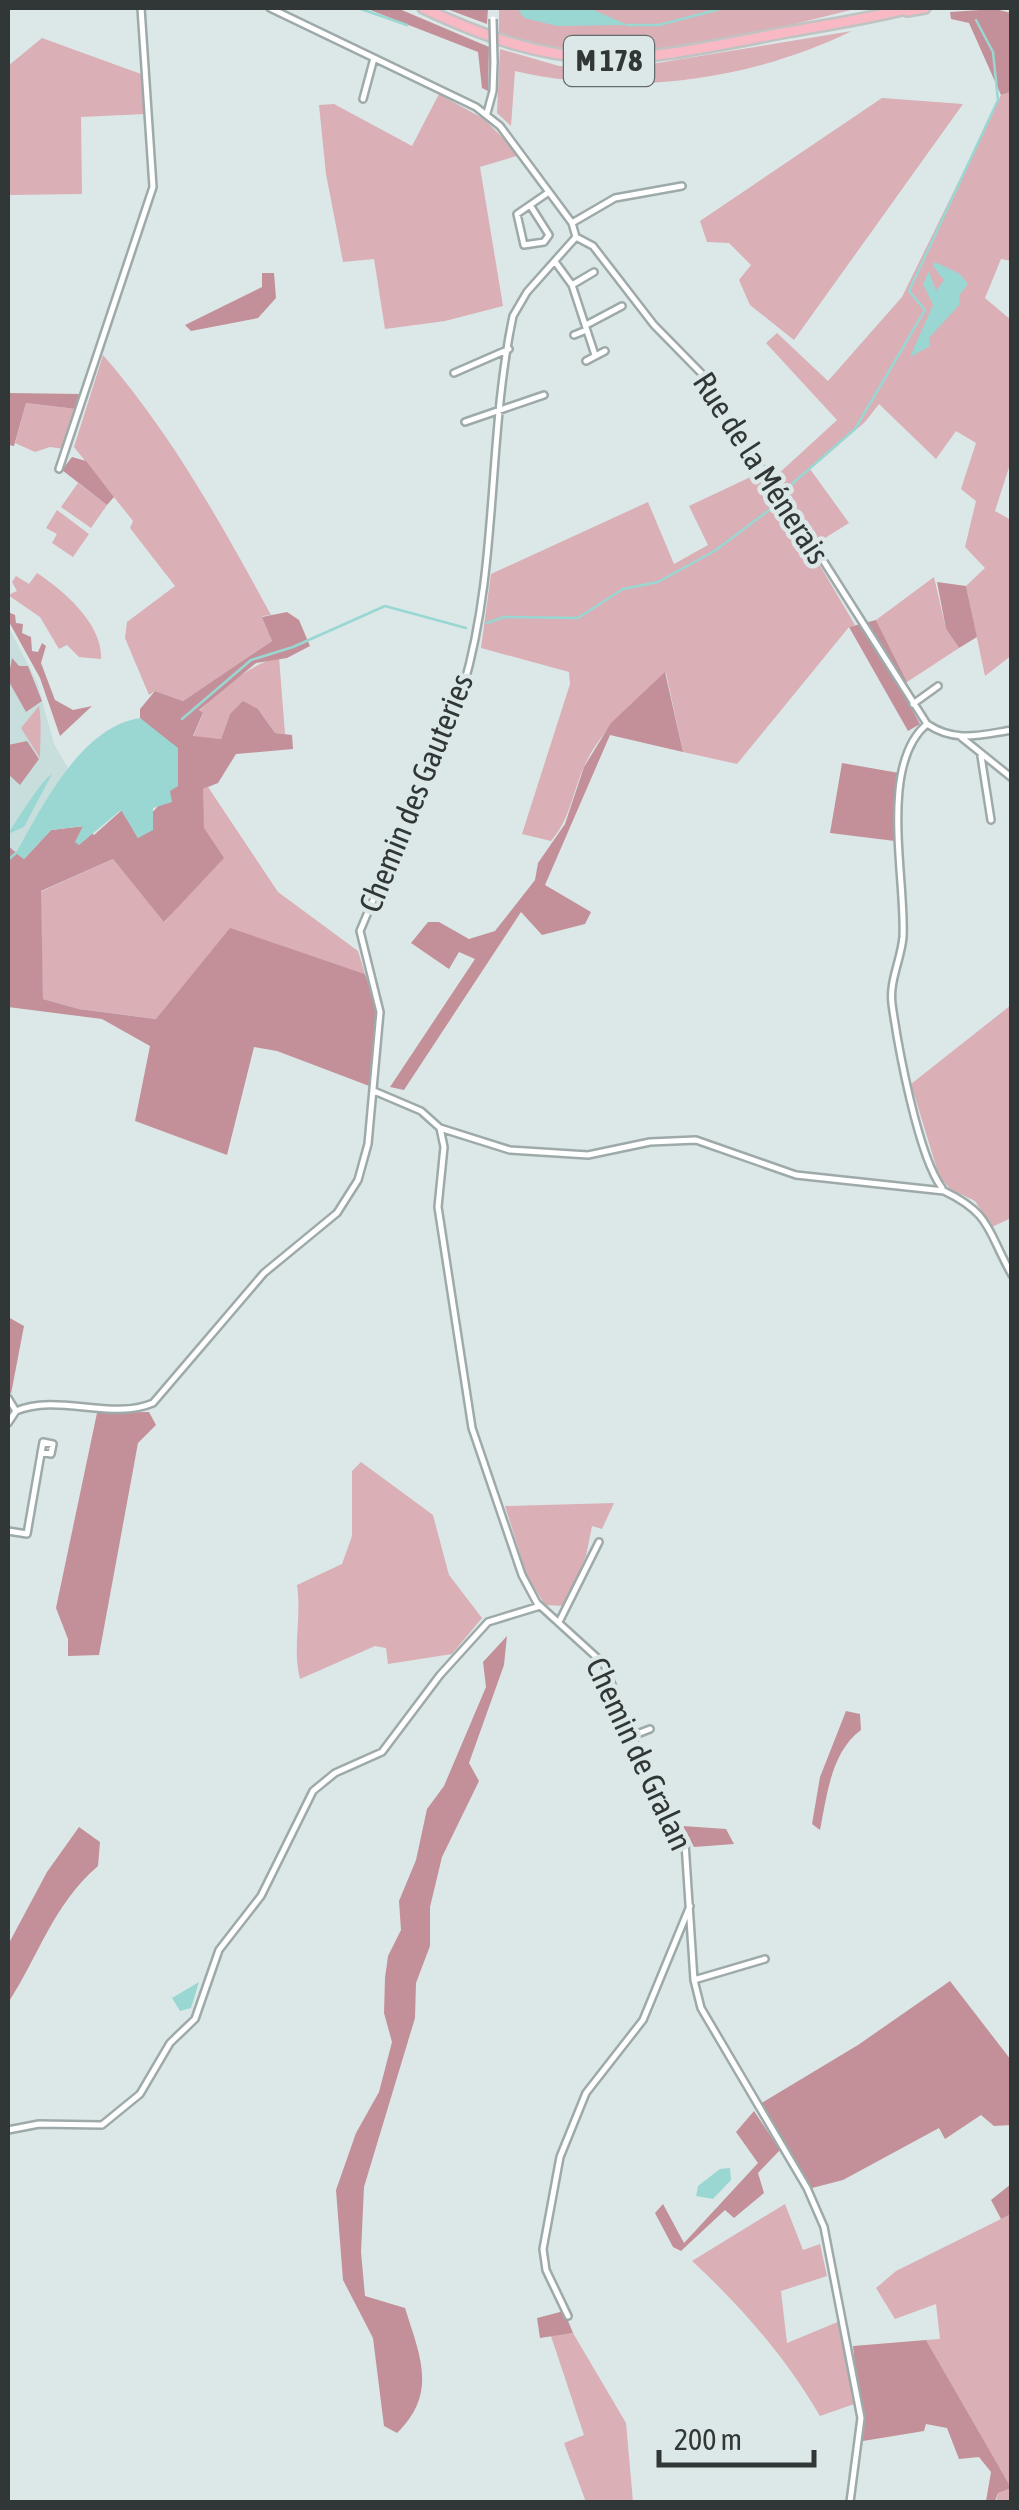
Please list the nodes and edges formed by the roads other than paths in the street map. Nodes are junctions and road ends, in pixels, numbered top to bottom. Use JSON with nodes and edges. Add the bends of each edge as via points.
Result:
{"nodes":[{"id":1,"x":141,"y":8,"type":"edge"},
{"id":2,"x":270,"y":8,"type":"edge"},
{"id":3,"x":415,"y":8,"type":"edge"},
{"id":4,"x":424,"y":8,"type":"edge"},
{"id":5,"x":493,"y":8,"type":"edge"},
{"id":6,"x":889,"y":8,"type":"edge"},
{"id":7,"x":910,"y":8,"type":"edge"},
{"id":8,"x":925,"y":8,"type":"edge"},
{"id":9,"x":437,"y":15,"type":"junction"},
{"id":10,"x":870,"y":18,"type":"junction"},
{"id":11,"x":786,"y":32,"type":"junction"},
{"id":12,"x":374,"y":58,"type":"junction"},
{"id":13,"x":363,"y":99,"type":"dead end"},
{"id":14,"x":486,"y":113,"type":"junction"},
{"id":15,"x":682,"y":186,"type":"dead end"},
{"id":16,"x":548,"y":192,"type":"junction"},
{"id":17,"x":530,"y":205,"type":"junction"},
{"id":18,"x":572,"y":223,"type":"junction"},
{"id":19,"x":576,"y":237,"type":"junction"},
{"id":20,"x":556,"y":263,"type":"junction"},
{"id":21,"x":594,"y":272,"type":"dead end"},
{"id":22,"x":572,"y":285,"type":"junction"},
{"id":23,"x":622,"y":306,"type":"dead end"},
{"id":24,"x":586,"y":327,"type":"junction"},
{"id":25,"x":574,"y":335,"type":"dead end"},
{"id":26,"x":509,"y":349,"type":"junction"},
{"id":27,"x":605,"y":351,"type":"dead end"},
{"id":28,"x":595,"y":355,"type":"junction"},
{"id":29,"x":586,"y":360,"type":"dead end"},
{"id":30,"x":454,"y":373,"type":"dead end"},
{"id":31,"x":544,"y":395,"type":"dead end"},
{"id":32,"x":503,"y":410,"type":"junction"},
{"id":33,"x":466,"y":422,"type":"dead end"},
{"id":34,"x":59,"y":469,"type":"dead end"},
{"id":35,"x":938,"y":686,"type":"dead end"},
{"id":36,"x":913,"y":704,"type":"junction"},
{"id":37,"x":927,"y":724,"type":"junction"},
{"id":38,"x":1012,"y":730,"type":"edge"},
{"id":39,"x":980,"y":735,"type":"junction"},
{"id":40,"x":962,"y":738,"type":"junction"},
{"id":41,"x":974,"y":747,"type":"junction"},
{"id":42,"x":981,"y":756,"type":"junction"},
{"id":43,"x":1012,"y":778,"type":"edge"},
{"id":44,"x":990,"y":820,"type":"dead end"},
{"id":45,"x":374,"y":1091,"type":"junction"},
{"id":46,"x":440,"y":1128,"type":"junction"},
{"id":47,"x":944,"y":1190,"type":"junction"},
{"id":48,"x":1012,"y":1275,"type":"edge"},
{"id":49,"x":8,"y":1398,"type":"edge"},
{"id":50,"x":16,"y":1411,"type":"junction"},
{"id":51,"x":8,"y":1423,"type":"edge"},
{"id":52,"x":41,"y":1452,"type":"dead end"},
{"id":53,"x":8,"y":1531,"type":"edge"},
{"id":54,"x":600,"y":1542,"type":"dead end"},
{"id":55,"x":540,"y":1606,"type":"junction"},
{"id":56,"x":560,"y":1621,"type":"junction"},
{"id":57,"x":650,"y":1729,"type":"dead end"},
{"id":58,"x":632,"y":1736,"type":"junction"},
{"id":59,"x":691,"y":1903,"type":"junction"},
{"id":60,"x":765,"y":1959,"type":"dead end"},
{"id":61,"x":694,"y":1980,"type":"junction"},
{"id":62,"x":8,"y":2130,"type":"edge"},
{"id":63,"x":568,"y":2316,"type":"dead end"},
{"id":64,"x":850,"y":2502,"type":"edge"}],
"edges":[{"from":1,"to":34,"type":"street","via":[[153,187]]},
{"from":2,"to":12,"type":"street"},
{"from":3,"to":9,"type":"main road","number":"M 178"},
{"from":4,"to":9,"type":"main road","number":"M 178"},
{"from":5,"to":14,"type":"street","bridge":true,"via":[[494,91]]},
{"from":6,"to":11,"type":"main road","number":"M 178"},
{"from":7,"to":10,"type":"main road","number":"M 178"},
{"from":8,"to":10,"type":"main road"},
{"from":9,"to":11,"type":"main road","number":"M 178","via":[[522,47],[589,60],[653,58]]},
{"from":10,"to":11,"type":"main road","number":"M 178"},
{"from":12,"to":13,"type":"street"},
{"from":12,"to":14,"type":"street"},
{"from":14,"to":16,"type":"street"},
{"from":15,"to":18,"type":"street","via":[[615,198]]},
{"from":16,"to":17,"type":"street"},
{"from":16,"to":18,"type":"street"},
{"from":17,"to":17,"type":"street","via":[[517,214],[524,246],[549,235]]},
{"from":18,"to":19,"type":"street"},
{"from":19,"to":20,"type":"street","name":"Chemin des Gauteries"},
{"from":19,"to":36,"type":"street","name":"Rue de la Ménerais","via":[[592,246],[705,377]]},
{"from":20,"to":22,"type":"street"},
{"from":20,"to":26,"type":"street","name":"Chemin des Gauteries","via":[[516,309]]},
{"from":21,"to":22,"type":"street"},
{"from":22,"to":24,"type":"street"},
{"from":23,"to":24,"type":"street"},
{"from":24,"to":25,"type":"street"},
{"from":24,"to":28,"type":"street"},
{"from":26,"to":30,"type":"street"},
{"from":26,"to":32,"type":"street","name":"Chemin des Gauteries"},
{"from":27,"to":28,"type":"street"},
{"from":28,"to":29,"type":"street"},
{"from":31,"to":32,"type":"street"},
{"from":32,"to":33,"type":"street"},
{"from":32,"to":45,"type":"street","name":"Chemin des Gauteries","via":[[486,591],[463,688],[360,931],[380,1012]]},
{"from":35,"to":36,"type":"street"},
{"from":36,"to":37,"type":"street","name":"Rue de la Ménerais"},
{"from":37,"to":40,"type":"street"},
{"from":37,"to":47,"type":"street","via":[[912,737],[902,790],[897,868],[903,935],[891,990],[915,1111]]},
{"from":38,"to":39,"type":"street"},
{"from":39,"to":40,"type":"street"},
{"from":39,"to":41,"type":"street"},
{"from":40,"to":41,"type":"street"},
{"from":41,"to":42,"type":"street"},
{"from":42,"to":43,"type":"street"},
{"from":42,"to":44,"type":"street"},
{"from":45,"to":46,"type":"street","via":[[421,1111]]},
{"from":45,"to":50,"type":"street","name":"Chemin des Gauteries","via":[[365,1162],[344,1205],[264,1273],[162,1396],[131,1409]]},
{"from":46,"to":47,"type":"street","via":[[480,1144],[555,1155],[696,1140],[796,1175]]},
{"from":46,"to":55,"type":"street","name":"Chemin de Gralan","via":[[438,1207],[472,1428],[522,1575]]},
{"from":47,"to":48,"type":"street","via":[[982,1214]]},
{"from":49,"to":50,"type":"street"},
{"from":50,"to":51,"type":"street"},
{"from":52,"to":53,"type":"street","via":[[27,1534]]},
{"from":54,"to":56,"type":"street"},
{"from":55,"to":56,"type":"street","name":"Chemin de Gralan"},
{"from":55,"to":62,"type":"street","via":[[488,1622],[382,1752],[335,1773],[313,1792],[261,1896],[219,1950],[195,2018],[170,2043],[140,2094],[102,2125]]},
{"from":56,"to":58,"type":"street","name":"Chemin de Gralan","via":[[604,1664]]},
{"from":57,"to":58,"type":"street"},
{"from":58,"to":59,"type":"street","name":"Chemin de Gralan","via":[[685,1843]]},
{"from":59,"to":61,"type":"street","name":"Chemin de Gralan"},
{"from":59,"to":63,"type":"street","via":[[643,2020],[586,2092],[560,2158],[543,2248]]},
{"from":60,"to":61,"type":"street"},
{"from":61,"to":64,"type":"street","name":"Chemin de Gralan","via":[[706,2022],[824,2228],[861,2418]]}]}
